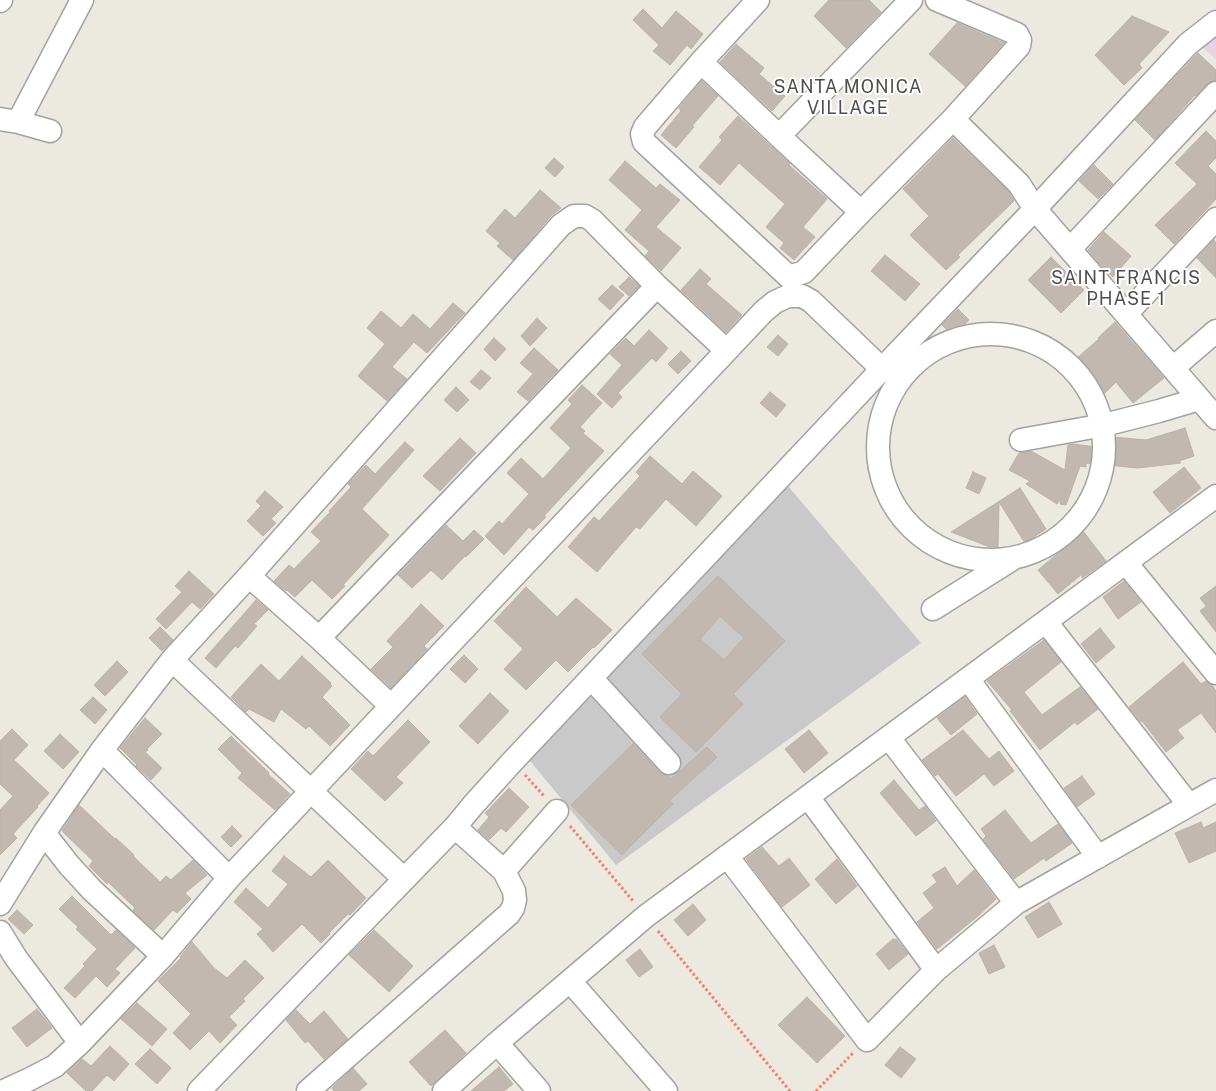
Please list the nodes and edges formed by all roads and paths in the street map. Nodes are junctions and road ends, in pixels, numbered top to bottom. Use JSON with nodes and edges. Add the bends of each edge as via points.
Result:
{"nodes":[{"id":1,"x":82,"y":0,"type":"edge"},
{"id":2,"x":758,"y":0,"type":"edge"},
{"id":3,"x":911,"y":0,"type":"edge"},
{"id":4,"x":937,"y":0,"type":"edge"},
{"id":5,"x":1216,"y":22,"type":"edge"},
{"id":6,"x":701,"y":62,"type":"junction"},
{"id":7,"x":1216,"y":93,"type":"edge"},
{"id":8,"x":953,"y":119,"type":"junction"},
{"id":9,"x":9,"y":121,"type":"edge"},
{"id":10,"x":50,"y":131,"type":"dead end"},
{"id":11,"x":780,"y":136,"type":"junction"},
{"id":12,"x":1036,"y":209,"type":"junction"},
{"id":13,"x":861,"y":212,"type":"junction"},
{"id":14,"x":1216,"y":219,"type":"edge"},
{"id":15,"x":1070,"y":249,"type":"junction"},
{"id":16,"x":657,"y":286,"type":"junction"},
{"id":17,"x":1126,"y":314,"type":"junction"},
{"id":18,"x":1216,"y":331,"type":"edge"},
{"id":19,"x":726,"y":350,"type":"junction"},
{"id":20,"x":1173,"y":368,"type":"junction"},
{"id":21,"x":882,"y":369,"type":"junction"},
{"id":22,"x":1199,"y":399,"type":"junction"},
{"id":23,"x":1216,"y":418,"type":"edge"},
{"id":24,"x":1104,"y":425,"type":"junction"},
{"id":25,"x":1021,"y":440,"type":"dead end"},
{"id":26,"x":1216,"y":496,"type":"edge"},
{"id":27,"x":1011,"y":560,"type":"junction"},
{"id":28,"x":1126,"y":562,"type":"junction"},
{"id":29,"x":250,"y":576,"type":"junction"},
{"id":30,"x":933,"y":609,"type":"dead end"},
{"id":31,"x":1046,"y":622,"type":"junction"},
{"id":32,"x":319,"y":638,"type":"junction"},
{"id":33,"x":172,"y":660,"type":"junction"},
{"id":34,"x":1216,"y":673,"type":"edge"},
{"id":35,"x":592,"y":678,"type":"junction"},
{"id":36,"x":968,"y":679,"type":"junction"},
{"id":37,"x":391,"y":706,"type":"junction"},
{"id":38,"x":889,"y":738,"type":"junction"},
{"id":39,"x":102,"y":750,"type":"junction"},
{"id":40,"x":669,"y":763,"type":"dead end"},
{"id":41,"x":312,"y":790,"type":"junction"},
{"id":42,"x":1216,"y":790,"type":"edge"},
{"id":43,"x":808,"y":797,"type":"junction"},
{"id":44,"x":1189,"y":805,"type":"junction"},
{"id":45,"x":557,"y":811,"type":"dead end"},
{"id":46,"x":454,"y":827,"type":"junction"},
{"id":47,"x":44,"y":833,"type":"junction"},
{"id":48,"x":727,"y":856,"type":"junction"},
{"id":49,"x":1098,"y":857,"type":"junction"},
{"id":50,"x":504,"y":871,"type":"junction"},
{"id":51,"x":229,"y":878,"type":"junction"},
{"id":52,"x":404,"y":879,"type":"junction"},
{"id":53,"x":1016,"y":903,"type":"junction"},
{"id":54,"x":0,"y":904,"type":"edge"},
{"id":55,"x":0,"y":932,"type":"edge"},
{"id":56,"x":162,"y":956,"type":"junction"},
{"id":57,"x":936,"y":970,"type":"junction"},
{"id":58,"x":570,"y":981,"type":"junction"},
{"id":59,"x":866,"y":1040,"type":"junction"},
{"id":60,"x":497,"y":1043,"type":"junction"},
{"id":61,"x":80,"y":1044,"type":"junction"},
{"id":62,"x":2,"y":1090,"type":"edge"},
{"id":63,"x":199,"y":1091,"type":"edge"},
{"id":64,"x":308,"y":1091,"type":"edge"},
{"id":65,"x":444,"y":1091,"type":"edge"},
{"id":66,"x":539,"y":1091,"type":"edge"},
{"id":67,"x":666,"y":1091,"type":"edge"},
{"id":68,"x":816,"y":1091,"type":"edge"}],
"edges":[{"from":1,"to":9,"type":"street"},
{"from":2,"to":6,"type":"street"},
{"from":3,"to":11,"type":"street"},
{"from":4,"to":8,"type":"street","via":[[1017,34],[1020,40],[1019,46]]},
{"from":5,"to":12,"type":"street","via":[[1188,44]]},
{"from":6,"to":11,"type":"street"},
{"from":6,"to":13,"type":"street","via":[[645,127],[642,134],[644,142],[789,277],[804,272]]},
{"from":7,"to":15,"type":"street"},
{"from":8,"to":12,"type":"street","via":[[1019,184]]},
{"from":8,"to":13,"type":"street"},
{"from":9,"to":10,"type":"street"},
{"from":11,"to":13,"type":"street"},
{"from":12,"to":15,"type":"street"},
{"from":12,"to":21,"type":"street"},
{"from":14,"to":17,"type":"street"},
{"from":15,"to":17,"type":"street"},
{"from":16,"to":19,"type":"street"},
{"from":16,"to":29,"type":"street","via":[[592,220],[574,216],[561,225]]},
{"from":16,"to":32,"type":"street"},
{"from":17,"to":20,"type":"street"},
{"from":18,"to":20,"type":"street"},
{"from":19,"to":21,"type":"street","via":[[775,302],[788,296],[802,296]]},
{"from":19,"to":37,"type":"street"},
{"from":20,"to":22,"type":"street"},
{"from":21,"to":35,"type":"street"},
{"from":22,"to":23,"type":"street"},
{"from":22,"to":24,"type":"street"},
{"from":24,"to":25,"type":"street"},
{"from":24,"to":27,"type":"street","via":[[1105,467],[1087,510],[1053,544]]},
{"from":24,"to":27,"type":"street","via":[[1083,377],[1047,346],[1006,333],[961,336],[922,356],[893,388],[878,428],[878,468],[895,510],[924,541],[965,559]]},
{"from":26,"to":28,"type":"street"},
{"from":27,"to":30,"type":"street"},
{"from":28,"to":31,"type":"street"},
{"from":28,"to":34,"type":"street"},
{"from":29,"to":32,"type":"street"},
{"from":29,"to":33,"type":"street"},
{"from":31,"to":36,"type":"street"},
{"from":31,"to":44,"type":"street"},
{"from":32,"to":37,"type":"street"},
{"from":33,"to":39,"type":"street"},
{"from":33,"to":41,"type":"street"},
{"from":35,"to":40,"type":"street"},
{"from":35,"to":46,"type":"street"},
{"from":36,"to":38,"type":"street"},
{"from":36,"to":49,"type":"street"},
{"from":37,"to":41,"type":"street"},
{"from":38,"to":43,"type":"street"},
{"from":38,"to":53,"type":"street"},
{"from":39,"to":47,"type":"street"},
{"from":39,"to":51,"type":"street"},
{"from":41,"to":51,"type":"street"},
{"from":41,"to":52,"type":"street"},
{"from":42,"to":44,"type":"street"},
{"from":43,"to":48,"type":"street"},
{"from":43,"to":57,"type":"street"},
{"from":44,"to":49,"type":"street"},
{"from":45,"to":50,"type":"street"},
{"from":46,"to":50,"type":"street"},
{"from":46,"to":52,"type":"street"},
{"from":47,"to":54,"type":"street"},
{"from":47,"to":56,"type":"street","via":[[68,865]]},
{"from":48,"to":58,"type":"street","via":[[646,916]]},
{"from":48,"to":59,"type":"street"},
{"from":49,"to":53,"type":"street"},
{"from":50,"to":64,"type":"street","via":[[514,891],[515,900],[509,914]]},
{"from":51,"to":56,"type":"street"},
{"from":52,"to":63,"type":"street"},
{"from":53,"to":57,"type":"street"},
{"from":55,"to":61,"type":"street"},
{"from":56,"to":61,"type":"street"},
{"from":57,"to":59,"type":"street"},
{"from":58,"to":60,"type":"street"},
{"from":58,"to":67,"type":"street"},
{"from":59,"to":68,"type":"path"},
{"from":60,"to":65,"type":"street"},
{"from":60,"to":66,"type":"street"},
{"from":61,"to":62,"type":"street","via":[[55,1066]]}]}
